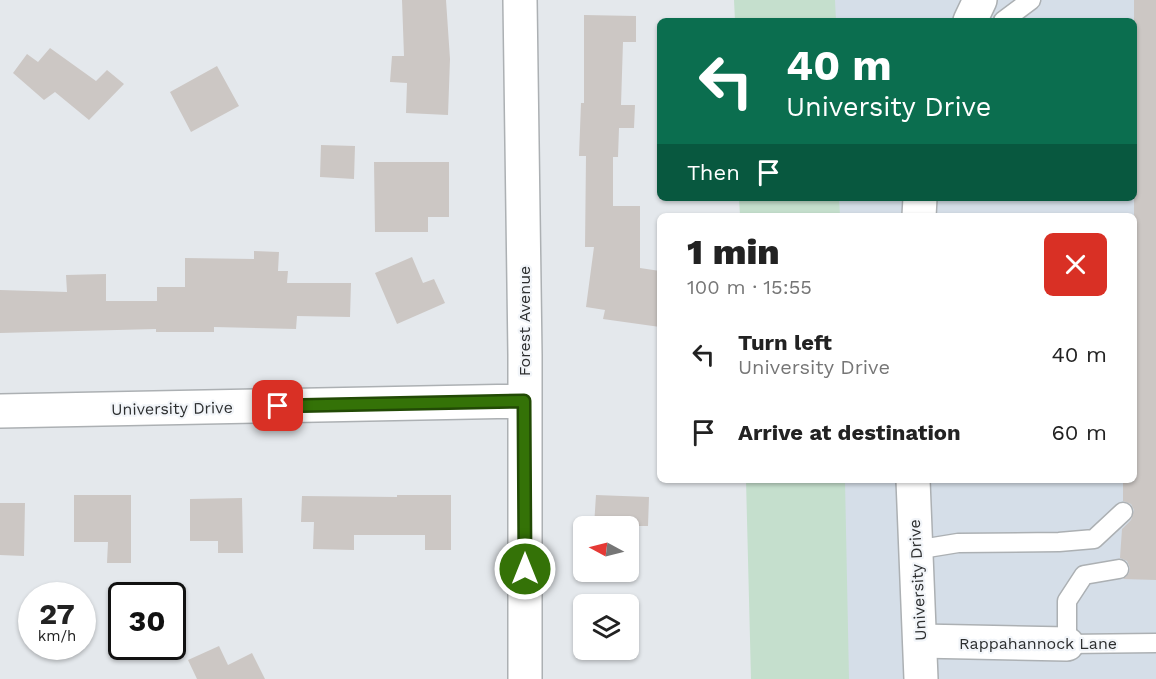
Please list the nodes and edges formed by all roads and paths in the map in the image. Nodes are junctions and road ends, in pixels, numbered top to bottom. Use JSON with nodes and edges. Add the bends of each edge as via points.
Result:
{"nodes":[{"id":1,"x":520,"y":0,"type":"edge"},
{"id":2,"x":980,"y":0,"type":"edge"},
{"id":3,"x":1031,"y":0,"type":"edge"},
{"id":4,"x":971,"y":18,"type":"edge"},
{"id":5,"x":1006,"y":18,"type":"edge"},
{"id":6,"x":524,"y":401,"type":"junction"},
{"id":7,"x":0,"y":411,"type":"edge"},
{"id":8,"x":913,"y":483,"type":"edge"},
{"id":9,"x":1123,"y":512,"type":"dead end"},
{"id":10,"x":915,"y":550,"type":"junction"},
{"id":11,"x":1119,"y":569,"type":"dead end"},
{"id":12,"x":920,"y":641,"type":"junction"},
{"id":13,"x":1156,"y":643,"type":"edge"},
{"id":14,"x":1067,"y":644,"type":"junction"},
{"id":15,"x":525,"y":679,"type":"edge"},
{"id":16,"x":921,"y":679,"type":"edge"}],
"edges":[{"from":1,"to":6,"type":"street","name":"Forest Avenue"},
{"from":2,"to":4,"type":"street"},
{"from":3,"to":5,"type":"lane"},
{"from":6,"to":7,"type":"street","name":"University Drive"},
{"from":6,"to":15,"type":"street","name":"Forest Avenue"},
{"from":8,"to":10,"type":"street","name":"University Drive"},
{"from":9,"to":10,"type":"lane","via":[[1094,539],[958,543]]},
{"from":10,"to":12,"type":"street","name":"University Drive"},
{"from":11,"to":14,"type":"lane","via":[[1084,575],[1067,601]]},
{"from":12,"to":14,"type":"street","name":"Rappahannock Lane"},
{"from":12,"to":16,"type":"street","name":"University Drive"},
{"from":13,"to":14,"type":"lane","name":"Rappahannock Lane"}]}
